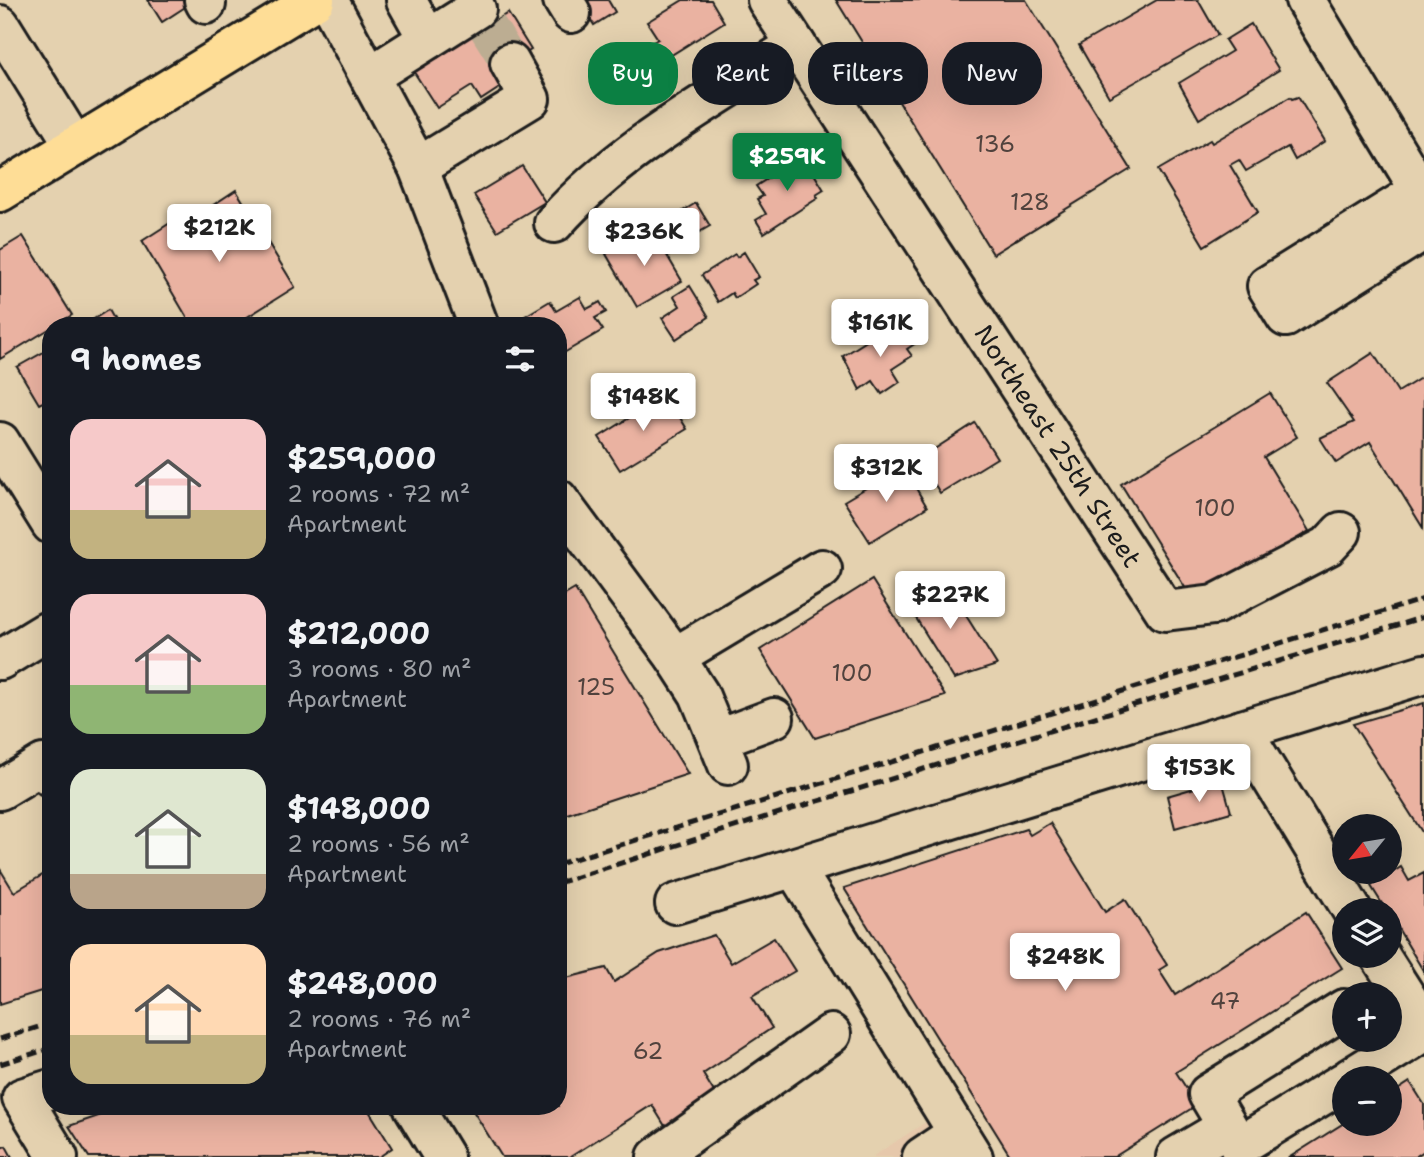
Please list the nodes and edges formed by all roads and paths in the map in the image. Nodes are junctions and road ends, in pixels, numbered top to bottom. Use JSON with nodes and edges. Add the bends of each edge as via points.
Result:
{"nodes":[{"id":1,"x":315,"y":0,"type":"edge"},
{"id":2,"x":328,"y":0,"type":"edge"},
{"id":3,"x":406,"y":0,"type":"edge"},
{"id":4,"x":767,"y":0,"type":"edge"},
{"id":5,"x":1305,"y":0,"type":"edge"},
{"id":6,"x":478,"y":12,"type":"edge"},
{"id":7,"x":0,"y":24,"type":"edge"},
{"id":8,"x":428,"y":39,"type":"junction"},
{"id":9,"x":796,"y":45,"type":"junction"},
{"id":10,"x":510,"y":63,"type":"tunnel mouth"},
{"id":11,"x":370,"y":76,"type":"junction"},
{"id":12,"x":75,"y":146,"type":"junction"},
{"id":13,"x":418,"y":167,"type":"junction"},
{"id":14,"x":0,"y":192,"type":"edge"},
{"id":15,"x":1422,"y":194,"type":"edge"},
{"id":16,"x":554,"y":223,"type":"dead end"},
{"id":17,"x":1424,"y":230,"type":"edge"},
{"id":18,"x":476,"y":317,"type":"edge"},
{"id":19,"x":0,"y":442,"type":"edge"},
{"id":20,"x":42,"y":510,"type":"edge"},
{"id":21,"x":1341,"y":533,"type":"dead end"},
{"id":22,"x":571,"y":543,"type":"edge"},
{"id":23,"x":822,"y":569,"type":"dead end"},
{"id":24,"x":42,"y":634,"type":"edge"},
{"id":25,"x":675,"y":657,"type":"junction"},
{"id":26,"x":0,"y":660,"type":"edge"},
{"id":27,"x":1424,"y":674,"type":"edge"},
{"id":28,"x":774,"y":718,"type":"dead end"},
{"id":29,"x":1242,"y":730,"type":"junction"},
{"id":30,"x":42,"y":765,"type":"edge"},
{"id":31,"x":0,"y":790,"type":"edge"},
{"id":32,"x":795,"y":869,"type":"junction"},
{"id":33,"x":1345,"y":898,"type":"edge"},
{"id":34,"x":676,"y":904,"type":"dead end"},
{"id":35,"x":1381,"y":976,"type":"edge"},
{"id":36,"x":1332,"y":1016,"type":"edge"},
{"id":37,"x":1424,"y":1025,"type":"edge"},
{"id":38,"x":1424,"y":1032,"type":"edge"},
{"id":39,"x":831,"y":1034,"type":"dead end"},
{"id":40,"x":1369,"y":1066,"type":"edge"},
{"id":41,"x":1332,"y":1089,"type":"edge"},
{"id":42,"x":26,"y":1104,"type":"edge"},
{"id":43,"x":416,"y":1115,"type":"edge"},
{"id":44,"x":1227,"y":1127,"type":"junction"},
{"id":45,"x":966,"y":1145,"type":"edge"},
{"id":46,"x":430,"y":1152,"type":"edge"},
{"id":47,"x":58,"y":1157,"type":"edge"},
{"id":48,"x":657,"y":1157,"type":"edge"},
{"id":49,"x":922,"y":1157,"type":"edge"},
{"id":50,"x":1176,"y":1157,"type":"edge"}],
"edges":[{"from":1,"to":12,"type":"main road"},
{"from":2,"to":11,"type":"street"},
{"from":3,"to":8,"type":"street"},
{"from":4,"to":9,"type":"street","name":"Northeast 25th Street"},
{"from":5,"to":15,"type":"street"},
{"from":6,"to":8,"type":"street"},
{"from":7,"to":12,"type":"street"},
{"from":8,"to":11,"type":"street"},
{"from":9,"to":16,"type":"street","via":[[646,140],[582,192]]},
{"from":9,"to":21,"type":"street","name":"Northeast 25th Street","via":[[1165,611],[1214,605],[1328,546]]},
{"from":10,"to":13,"type":"street","via":[[530,99]]},
{"from":11,"to":13,"type":"street"},
{"from":12,"to":14,"type":"main road"},
{"from":13,"to":18,"type":"street"},
{"from":15,"to":17,"type":"street","via":[[1267,286],[1286,317]]},
{"from":19,"to":20,"type":"street"},
{"from":22,"to":25,"type":"street"},
{"from":23,"to":25,"type":"street"},
{"from":24,"to":26,"type":"street"},
{"from":25,"to":28,"type":"street","via":[[699,694],[723,752]]},
{"from":27,"to":29,"type":"street"},
{"from":29,"to":32,"type":"street"},
{"from":29,"to":33,"type":"street"},
{"from":30,"to":31,"type":"street"},
{"from":32,"to":34,"type":"street"},
{"from":32,"to":45,"type":"street"},
{"from":35,"to":37,"type":"street"},
{"from":36,"to":44,"type":"street","via":[[1208,1094]]},
{"from":38,"to":40,"type":"street"},
{"from":39,"to":48,"type":"street"},
{"from":41,"to":44,"type":"street","via":[[1239,1146]]},
{"from":42,"to":47,"type":"street"},
{"from":43,"to":46,"type":"street"},
{"from":44,"to":50,"type":"street"},
{"from":45,"to":49,"type":"street"}]}
